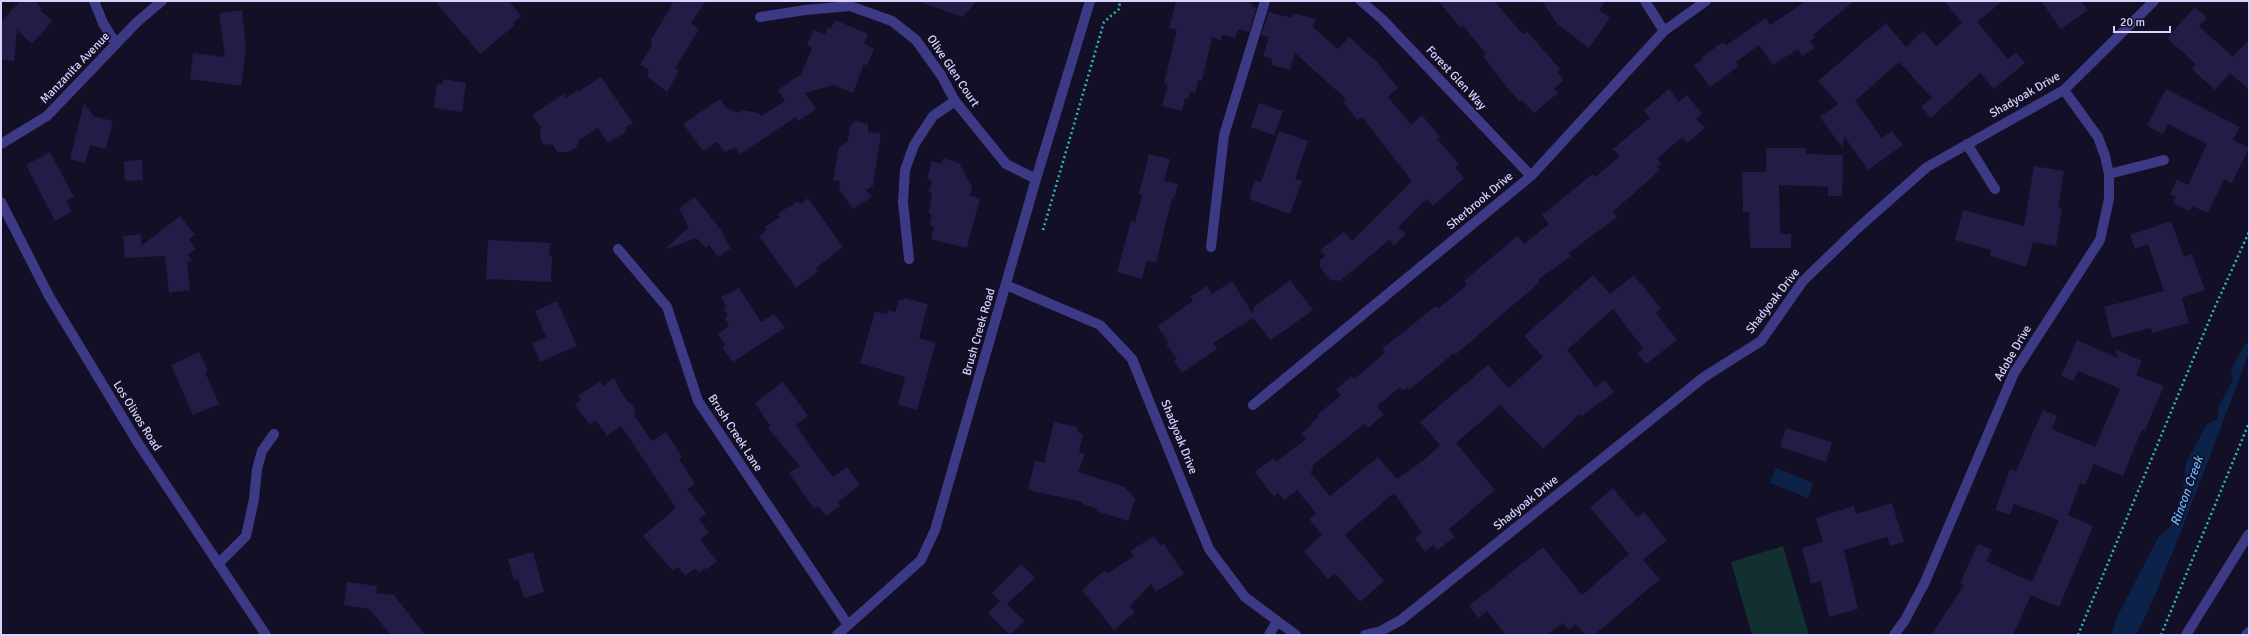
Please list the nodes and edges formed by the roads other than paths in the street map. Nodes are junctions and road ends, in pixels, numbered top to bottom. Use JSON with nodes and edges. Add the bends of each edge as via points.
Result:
{"nodes":[{"id":1,"x":94,"y":1,"type":"edge"},
{"id":2,"x":162,"y":1,"type":"edge"},
{"id":3,"x":1090,"y":1,"type":"edge"},
{"id":4,"x":1265,"y":1,"type":"edge"},
{"id":5,"x":1360,"y":1,"type":"edge"},
{"id":6,"x":1645,"y":1,"type":"edge"},
{"id":7,"x":1706,"y":1,"type":"edge"},
{"id":8,"x":2154,"y":1,"type":"edge"},
{"id":9,"x":760,"y":18,"type":"dead end"},
{"id":10,"x":1664,"y":31,"type":"junction"},
{"id":11,"x":116,"y":44,"type":"junction"},
{"id":12,"x":2064,"y":90,"type":"junction"},
{"id":13,"x":955,"y":101,"type":"junction"},
{"id":14,"x":1,"y":144,"type":"edge"},
{"id":15,"x":1967,"y":144,"type":"junction"},
{"id":16,"x":2164,"y":160,"type":"dead end"},
{"id":17,"x":2109,"y":174,"type":"junction"},
{"id":18,"x":1531,"y":176,"type":"junction"},
{"id":19,"x":1036,"y":179,"type":"junction"},
{"id":20,"x":1995,"y":189,"type":"dead end"},
{"id":21,"x":1,"y":202,"type":"edge"},
{"id":22,"x":1211,"y":246,"type":"dead end"},
{"id":23,"x":618,"y":249,"type":"dead end"},
{"id":24,"x":909,"y":259,"type":"dead end"},
{"id":25,"x":1006,"y":285,"type":"junction"},
{"id":26,"x":1253,"y":405,"type":"dead end"},
{"id":27,"x":274,"y":434,"type":"dead end"},
{"id":28,"x":2249,"y":534,"type":"edge"},
{"id":29,"x":218,"y":564,"type":"junction"},
{"id":30,"x":1277,"y":621,"type":"junction"},
{"id":31,"x":848,"y":625,"type":"junction"},
{"id":32,"x":2249,"y":632,"type":"edge"},
{"id":33,"x":266,"y":635,"type":"edge"},
{"id":34,"x":837,"y":635,"type":"edge"},
{"id":35,"x":1269,"y":635,"type":"edge"},
{"id":36,"x":1296,"y":635,"type":"edge"},
{"id":37,"x":1365,"y":635,"type":"edge"},
{"id":38,"x":1895,"y":635,"type":"edge"},
{"id":39,"x":2186,"y":635,"type":"edge"},
{"id":40,"x":2246,"y":635,"type":"edge"}],
"edges":[{"from":1,"to":11,"type":"street","via":[[103,23]]},
{"from":2,"to":11,"type":"street","name":"Manzanita Avenue","via":[[136,22]]},
{"from":3,"to":19,"type":"street","name":"Brush Creek Road"},
{"from":4,"to":22,"type":"street","via":[[1224,135]]},
{"from":5,"to":18,"type":"street","name":"Forest Glen Way","via":[[1382,19]]},
{"from":6,"to":10,"type":"street"},
{"from":7,"to":10,"type":"street","name":"Sherbrook Drive"},
{"from":8,"to":12,"type":"street","name":"Shadyoak Drive"},
{"from":9,"to":13,"type":"street","name":"Olive Glen Court","via":[[850,6],[892,20],[916,40],[941,75]]},
{"from":10,"to":18,"type":"street","name":"Sherbrook Drive"},
{"from":11,"to":14,"type":"street","name":"Manzanita Avenue","via":[[47,116]]},
{"from":12,"to":15,"type":"street","name":"Shadyoak Drive"},
{"from":12,"to":17,"type":"street","name":"Adobe Drive","via":[[2098,137]]},
{"from":13,"to":19,"type":"street","name":"Olive Glen Court","via":[[1006,164]]},
{"from":13,"to":24,"type":"street","via":[[932,116],[914,145],[905,170],[903,202]]},
{"from":15,"to":20,"type":"street"},
{"from":15,"to":37,"type":"street","name":"Shadyoak Drive","via":[[1927,167],[1803,280],[1761,341],[1704,377],[1401,620],[1381,631]]},
{"from":16,"to":17,"type":"street"},
{"from":17,"to":38,"type":"street","name":"Adobe Drive","via":[[2109,199],[2100,240],[2014,373],[1925,582]]},
{"from":18,"to":26,"type":"street","name":"Sherbrook Drive"},
{"from":19,"to":25,"type":"street","name":"Brush Creek Road"},
{"from":21,"to":29,"type":"street","name":"Los Olivos Road","via":[[49,296],[138,442]]},
{"from":23,"to":31,"type":"street","name":"Brush Creek Lane","via":[[667,307],[698,401]]},
{"from":25,"to":30,"type":"street","name":"Shadyoak Drive","via":[[1100,325],[1132,359],[1209,549],[1245,597]]},
{"from":25,"to":31,"type":"street","name":"Brush Creek Road","via":[[936,530],[921,560]]},
{"from":27,"to":29,"type":"street","via":[[262,451],[257,469],[246,536]]},
{"from":28,"to":39,"type":"street"},
{"from":29,"to":33,"type":"street","name":"Los Olivos Road"},
{"from":30,"to":35,"type":"street"},
{"from":30,"to":36,"type":"street","name":"Shadyoak Drive"},
{"from":31,"to":34,"type":"street","name":"Brush Creek Road"},
{"from":32,"to":40,"type":"street"}]}
